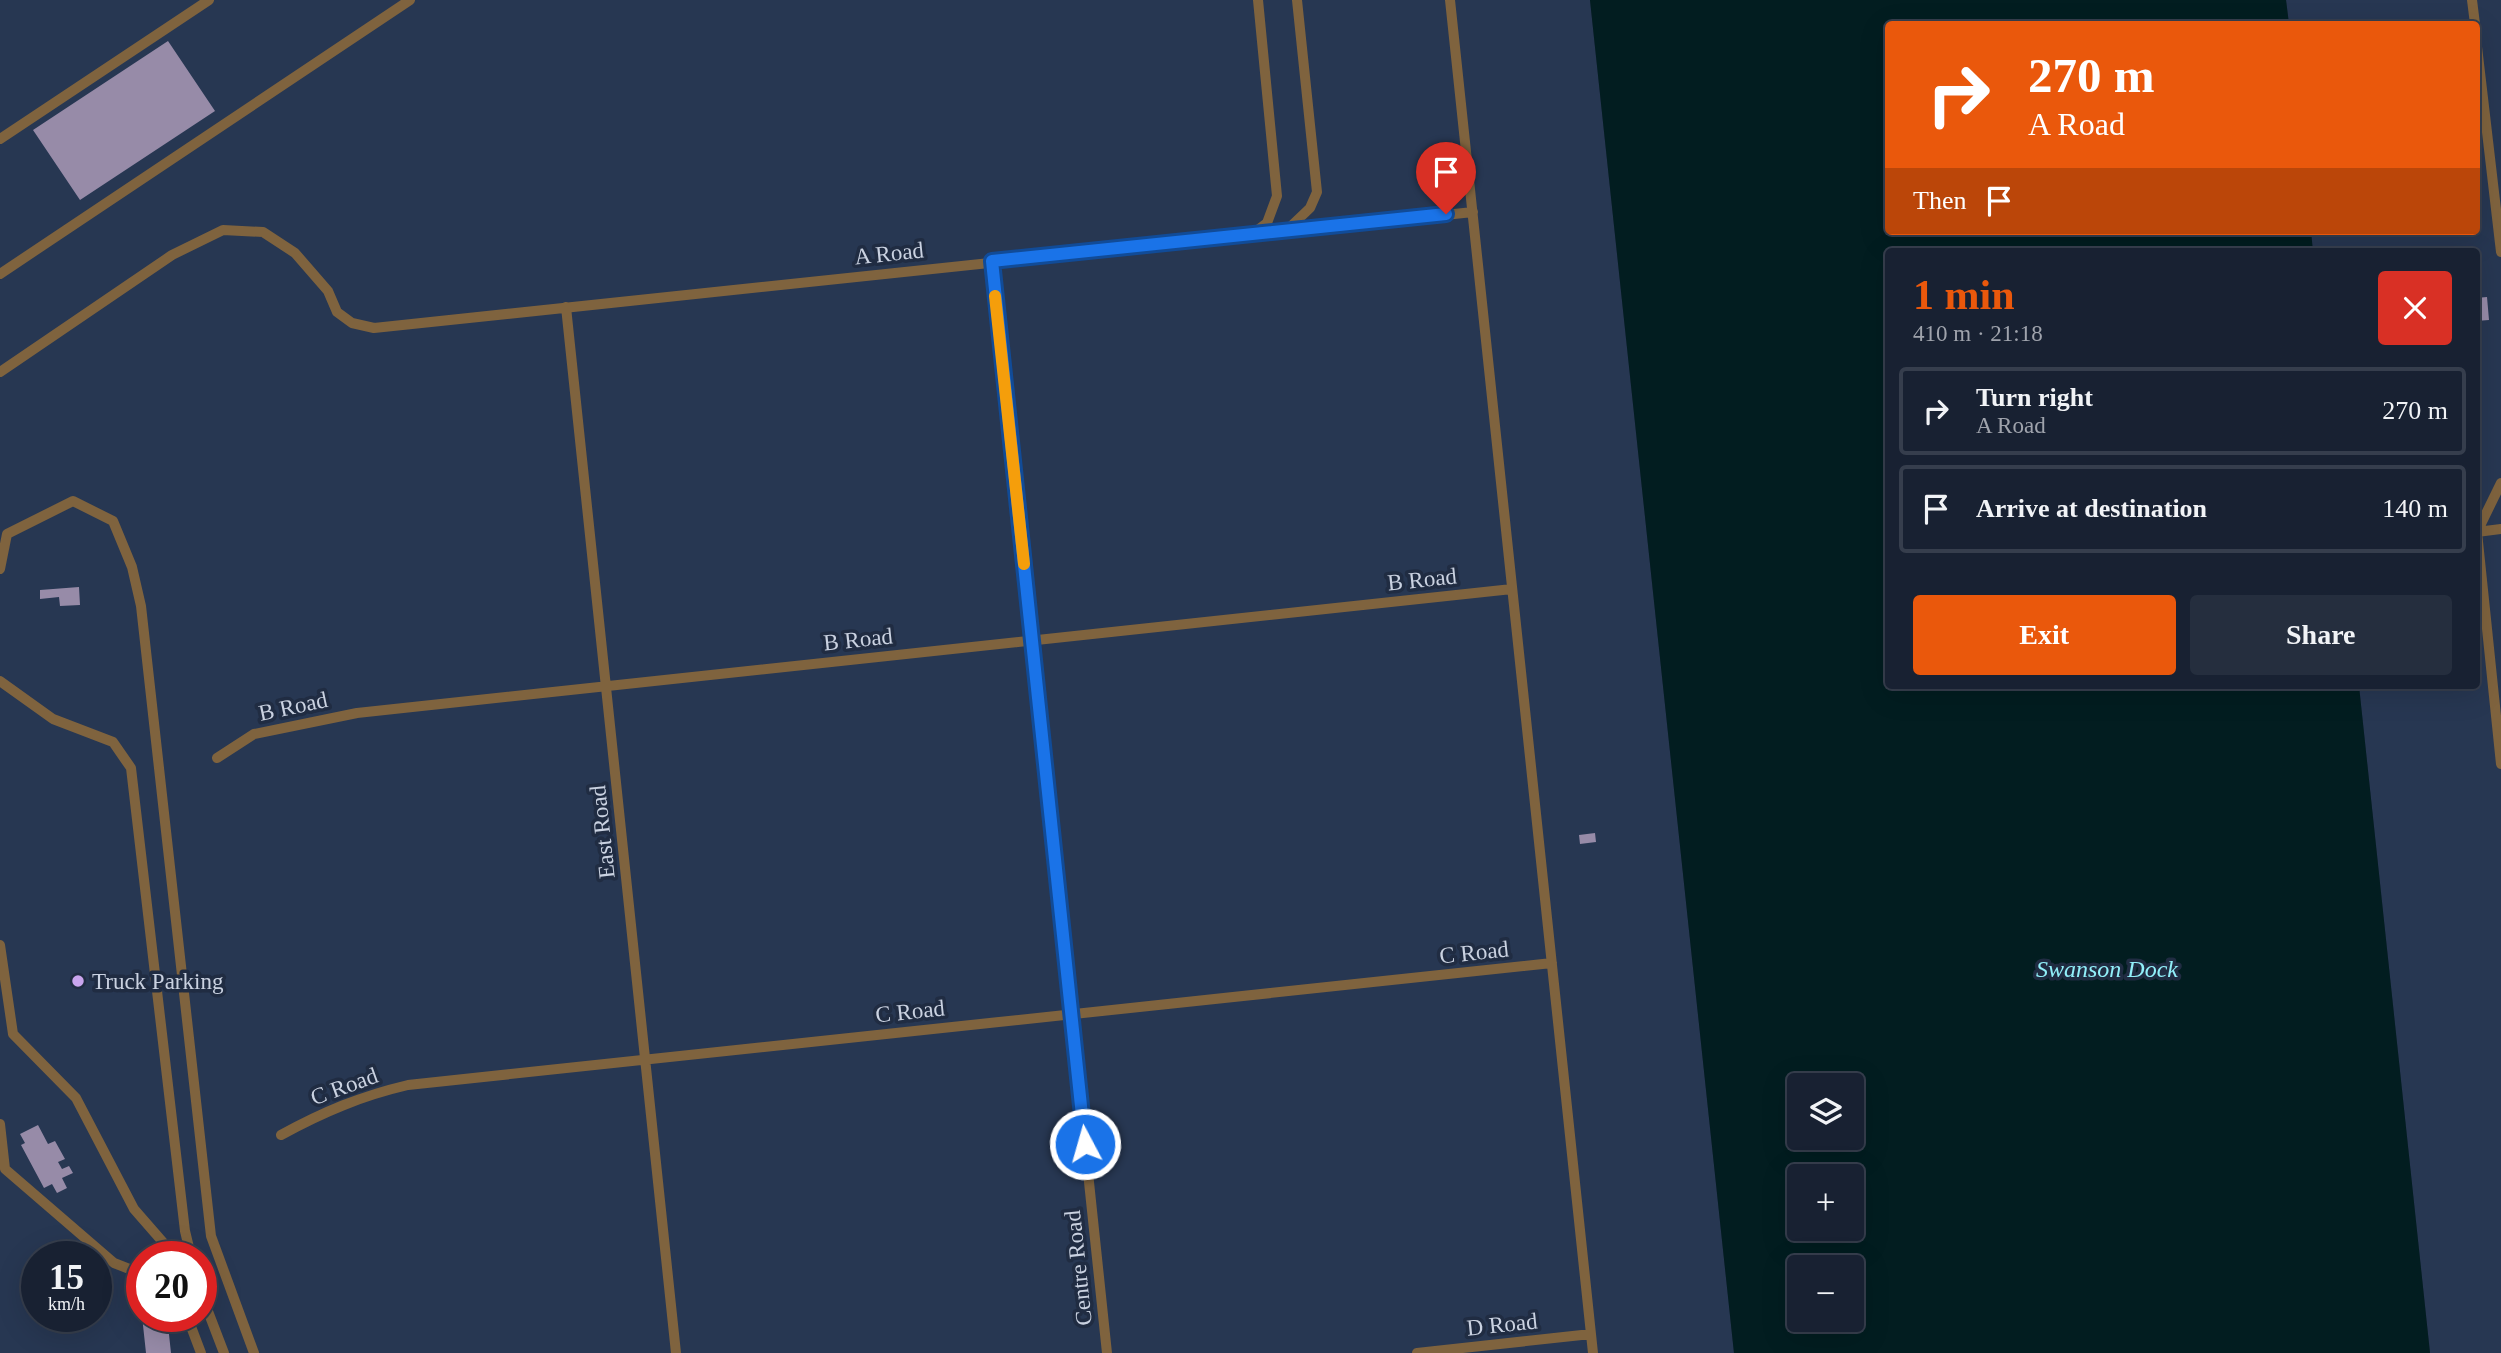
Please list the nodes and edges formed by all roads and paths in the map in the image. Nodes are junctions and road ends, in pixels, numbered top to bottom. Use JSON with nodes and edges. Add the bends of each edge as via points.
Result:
{"nodes":[{"id":1,"x":208,"y":0,"type":"edge"},
{"id":2,"x":410,"y":0,"type":"edge"},
{"id":3,"x":1258,"y":0,"type":"edge"},
{"id":4,"x":1297,"y":0,"type":"edge"},
{"id":5,"x":1450,"y":0,"type":"edge"},
{"id":6,"x":2472,"y":0,"type":"edge"},
{"id":7,"x":2475,"y":21,"type":"edge"},
{"id":8,"x":2480,"y":66,"type":"edge"},
{"id":9,"x":0,"y":139,"type":"edge"},
{"id":10,"x":2497,"y":183,"type":"edge"},
{"id":11,"x":1473,"y":212,"type":"junction"},
{"id":12,"x":1286,"y":231,"type":"junction"},
{"id":13,"x":1248,"y":235,"type":"junction"},
{"id":14,"x":2501,"y":252,"type":"edge"},
{"id":15,"x":992,"y":261,"type":"junction"},
{"id":16,"x":0,"y":274,"type":"edge"},
{"id":17,"x":566,"y":307,"type":"junction"},
{"id":18,"x":0,"y":372,"type":"edge"},
{"id":19,"x":2501,"y":484,"type":"edge"},
{"id":20,"x":2480,"y":526,"type":"edge"},
{"id":21,"x":2501,"y":530,"type":"edge"},
{"id":22,"x":2480,"y":532,"type":"edge"},
{"id":23,"x":2480,"y":561,"type":"edge"},
{"id":24,"x":0,"y":569,"type":"edge"},
{"id":25,"x":1512,"y":589,"type":"junction"},
{"id":26,"x":1032,"y":639,"type":"junction"},
{"id":27,"x":0,"y":681,"type":"edge"},
{"id":28,"x":606,"y":686,"type":"junction"},
{"id":29,"x":217,"y":758,"type":"dead end"},
{"id":30,"x":2501,"y":764,"type":"edge"},
{"id":31,"x":0,"y":945,"type":"edge"},
{"id":32,"x":1552,"y":963,"type":"junction"},
{"id":33,"x":1071,"y":1013,"type":"junction"},
{"id":34,"x":645,"y":1058,"type":"junction"},
{"id":35,"x":0,"y":1124,"type":"edge"},
{"id":36,"x":281,"y":1135,"type":"dead end"},
{"id":37,"x":163,"y":1241,"type":"edge"},
{"id":38,"x":187,"y":1241,"type":"edge"},
{"id":39,"x":126,"y":1268,"type":"edge"},
{"id":40,"x":193,"y":1332,"type":"edge"},
{"id":41,"x":216,"y":1332,"type":"edge"},
{"id":42,"x":1591,"y":1334,"type":"junction"},
{"id":43,"x":201,"y":1353,"type":"edge"},
{"id":44,"x":224,"y":1353,"type":"edge"},
{"id":45,"x":254,"y":1353,"type":"edge"},
{"id":46,"x":676,"y":1353,"type":"edge"},
{"id":47,"x":1107,"y":1353,"type":"edge"},
{"id":48,"x":1417,"y":1353,"type":"edge"},
{"id":49,"x":1593,"y":1353,"type":"edge"}],
"edges":[{"from":1,"to":9,"type":"lane"},
{"from":2,"to":16,"type":"lane"},
{"from":3,"to":13,"type":"lane","via":[[1278,196],[1267,223]]},
{"from":4,"to":12,"type":"lane","via":[[1317,192],[1310,208]]},
{"from":5,"to":11,"type":"lane"},
{"from":6,"to":7,"type":"lane"},
{"from":8,"to":10,"type":"lane"},
{"from":10,"to":14,"type":"lane"},
{"from":11,"to":12,"type":"lane","name":"A Road"},
{"from":11,"to":25,"type":"lane"},
{"from":12,"to":13,"type":"lane","name":"A Road"},
{"from":13,"to":15,"type":"lane","name":"A Road"},
{"from":15,"to":17,"type":"lane","name":"A Road"},
{"from":15,"to":26,"type":"lane","name":"Centre Road"},
{"from":17,"to":18,"type":"lane","name":"A Road","via":[[374,328],[352,323],[337,312],[328,290],[295,253],[262,232],[223,230],[172,255]]},
{"from":17,"to":28,"type":"lane","name":"East Road"},
{"from":19,"to":20,"type":"lane"},
{"from":21,"to":22,"type":"lane"},
{"from":23,"to":30,"type":"lane"},
{"from":24,"to":45,"type":"lane","via":[[7,534],[73,501],[113,521],[132,567],[159,751],[211,1236]]},
{"from":25,"to":26,"type":"lane","name":"B Road"},
{"from":25,"to":32,"type":"lane"},
{"from":26,"to":28,"type":"lane","name":"B Road"},
{"from":26,"to":33,"type":"lane","name":"Centre Road"},
{"from":27,"to":38,"type":"lane","via":[[53,719],[113,741],[131,768]]},
{"from":28,"to":29,"type":"lane","name":"B Road","via":[[302,722],[254,734]]},
{"from":28,"to":34,"type":"lane","name":"East Road"},
{"from":31,"to":37,"type":"lane","via":[[13,1034],[76,1098],[134,1209]]},
{"from":32,"to":33,"type":"lane","name":"C Road"},
{"from":32,"to":42,"type":"lane"},
{"from":33,"to":34,"type":"lane","name":"C Road"},
{"from":33,"to":47,"type":"lane","name":"Centre Road"},
{"from":34,"to":36,"type":"lane","name":"C Road","via":[[408,1085],[328,1108]]},
{"from":34,"to":46,"type":"lane","name":"East Road"},
{"from":35,"to":39,"type":"lane","via":[[5,1169],[114,1263]]},
{"from":40,"to":43,"type":"lane"},
{"from":41,"to":44,"type":"lane"},
{"from":42,"to":48,"type":"lane","name":"D Road"},
{"from":42,"to":49,"type":"lane"}]}
